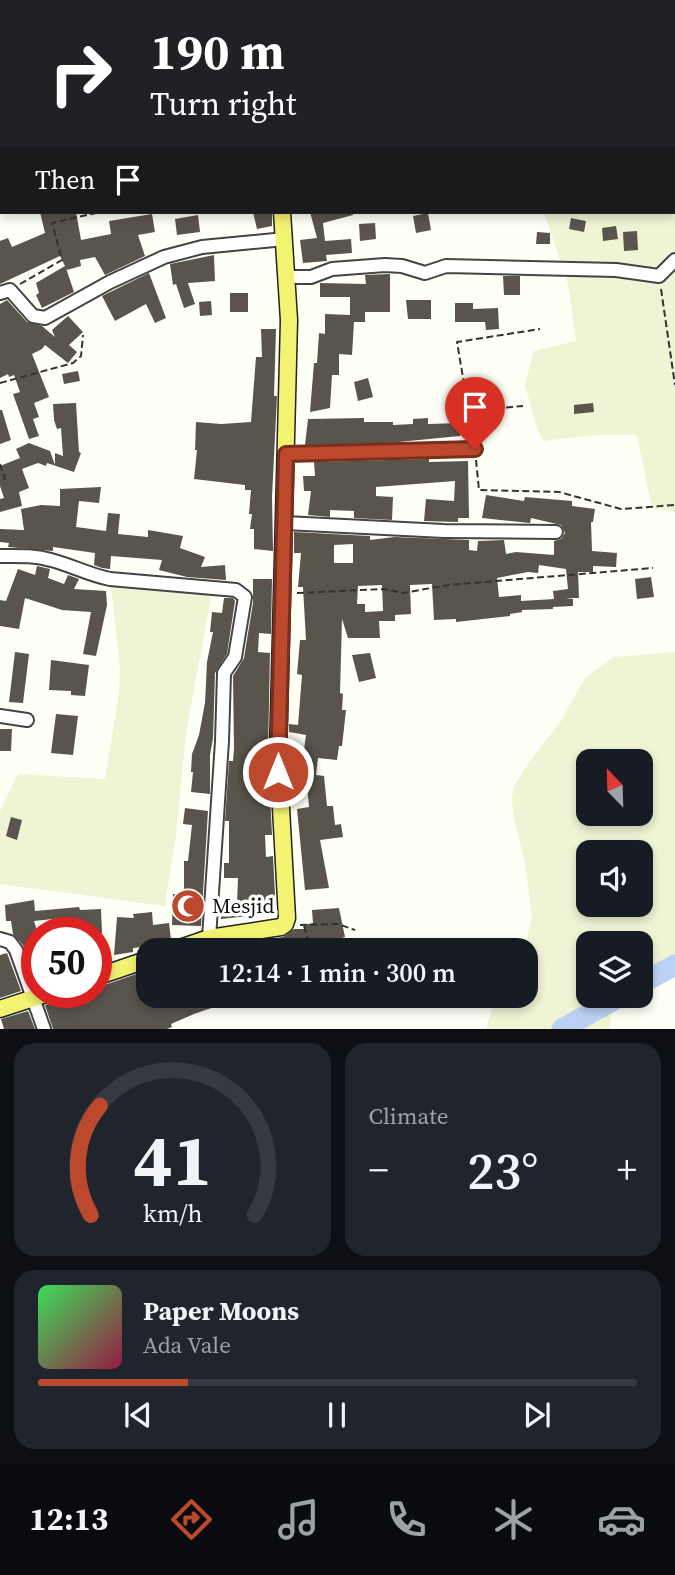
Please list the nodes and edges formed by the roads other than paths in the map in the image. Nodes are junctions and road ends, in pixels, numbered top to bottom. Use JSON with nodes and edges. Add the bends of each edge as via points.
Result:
{"nodes":[{"id":1,"x":282,"y":214,"type":"edge"},
{"id":2,"x":285,"y":239,"type":"junction"},
{"id":3,"x":675,"y":260,"type":"edge"},
{"id":4,"x":287,"y":277,"type":"junction"},
{"id":5,"x":5,"y":292,"type":"edge"},
{"id":6,"x":475,"y":449,"type":"road end"},
{"id":7,"x":286,"y":454,"type":"junction"},
{"id":8,"x":285,"y":523,"type":"junction"},
{"id":9,"x":556,"y":532,"type":"dead end"},
{"id":10,"x":0,"y":556,"type":"edge"},
{"id":11,"x":0,"y":716,"type":"edge"},
{"id":12,"x":27,"y":720,"type":"dead end"},
{"id":13,"x":209,"y":937,"type":"joint"},
{"id":14,"x":0,"y":939,"type":"edge"},
{"id":15,"x":136,"y":963,"type":"edge"},
{"id":16,"x":21,"y":968,"type":"edge"},
{"id":17,"x":112,"y":972,"type":"edge"},
{"id":18,"x":21,"y":1002,"type":"edge"},
{"id":19,"x":36,"y":1008,"type":"edge"},
{"id":20,"x":0,"y":1009,"type":"edge"},
{"id":21,"x":44,"y":1029,"type":"edge"}],
"edges":[{"from":1,"to":2,"type":"main road"},
{"from":2,"to":4,"type":"main road"},
{"from":2,"to":5,"type":"street","via":[[202,247],[164,257],[45,318],[33,316]]},
{"from":3,"to":4,"type":"street","via":[[659,276],[616,270],[446,266],[420,273],[402,265],[385,265]]},
{"from":4,"to":7,"type":"main road"},
{"from":6,"to":7,"type":"street"},
{"from":7,"to":8,"type":"main road"},
{"from":8,"to":9,"type":"street"},
{"from":8,"to":13,"type":"main road","via":[[278,753],[285,924]]},
{"from":10,"to":13,"type":"street","via":[[52,560],[110,579],[236,590],[245,597],[234,657],[224,673]]},
{"from":11,"to":12,"type":"street"},
{"from":14,"to":16,"type":"street","via":[[13,945]]},
{"from":15,"to":17,"type":"main road"},
{"from":18,"to":20,"type":"main road"},
{"from":19,"to":21,"type":"street"}]}
